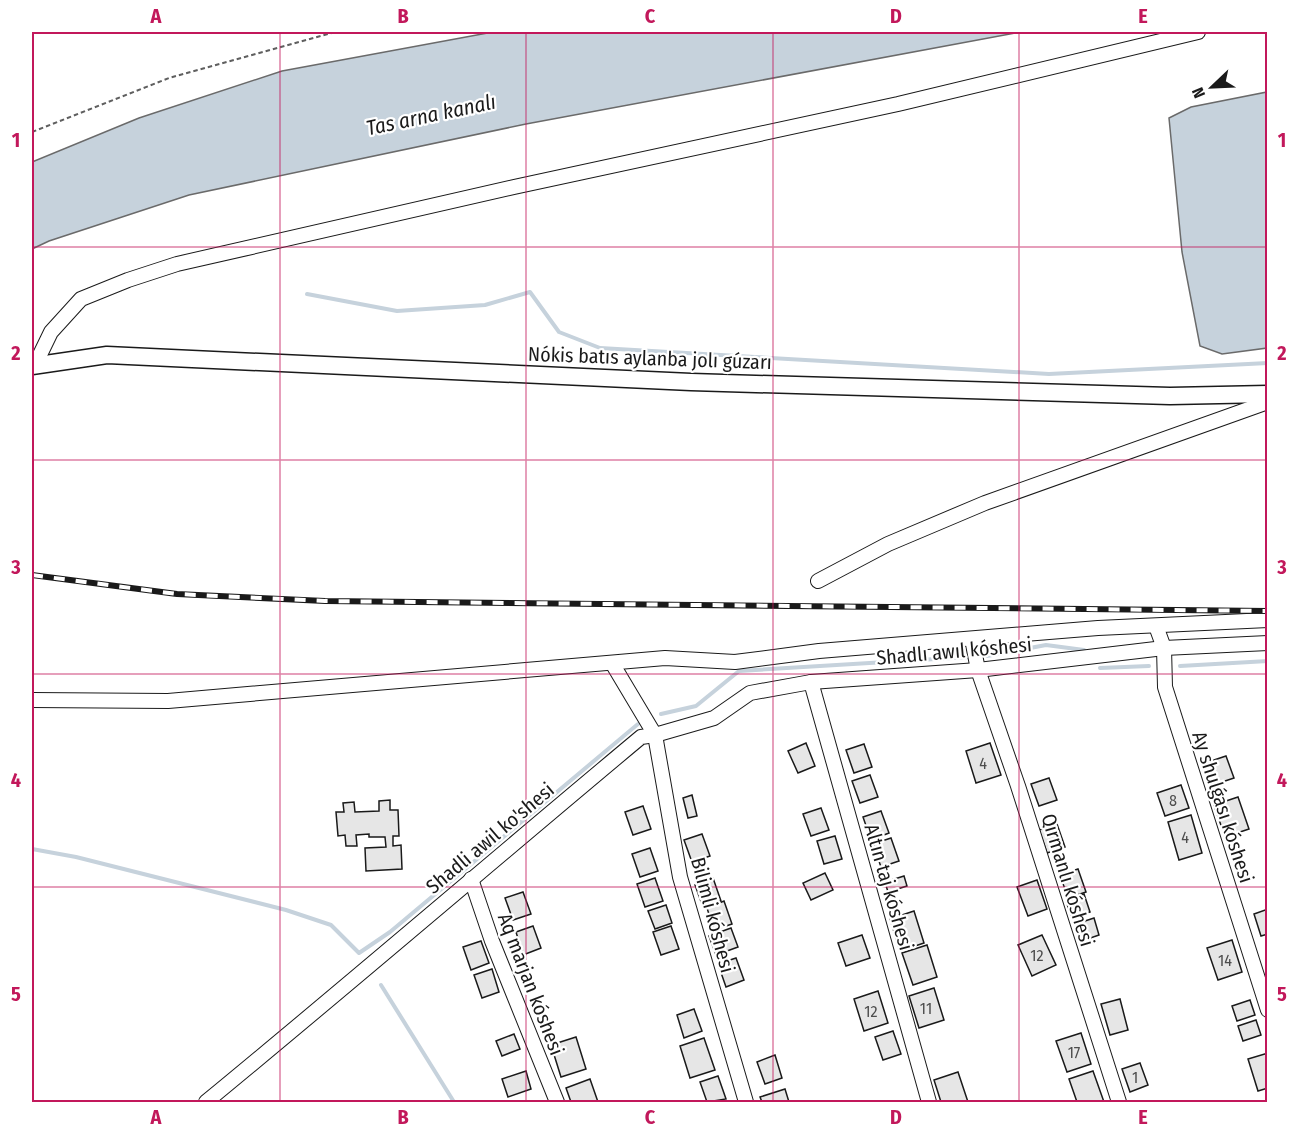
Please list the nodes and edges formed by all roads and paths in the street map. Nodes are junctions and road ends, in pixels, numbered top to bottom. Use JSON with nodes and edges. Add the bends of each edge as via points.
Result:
{"nodes":[{"id":1,"x":335,"y":32,"type":"edge"},
{"id":2,"x":1198,"y":32,"type":"edge"},
{"id":3,"x":32,"y":132,"type":"edge"},
{"id":4,"x":33,"y":365,"type":"edge"},
{"id":5,"x":1268,"y":394,"type":"edge"},
{"id":6,"x":1268,"y":402,"type":"edge"},
{"id":7,"x":818,"y":580,"type":"dead end"},
{"id":8,"x":1268,"y":621,"type":"edge"},
{"id":9,"x":1156,"y":626,"type":"junction"},
{"id":10,"x":972,"y":639,"type":"junction"},
{"id":11,"x":1268,"y":642,"type":"edge"},
{"id":12,"x":1164,"y":648,"type":"junction"},
{"id":13,"x":612,"y":663,"type":"junction"},
{"id":14,"x":978,"y":670,"type":"junction"},
{"id":15,"x":811,"y":682,"type":"junction"},
{"id":16,"x":32,"y":700,"type":"edge"},
{"id":17,"x":655,"y":735,"type":"junction"},
{"id":18,"x":471,"y":879,"type":"junction"},
{"id":19,"x":1268,"y":1010,"type":"edge"},
{"id":20,"x":206,"y":1102,"type":"edge"},
{"id":21,"x":557,"y":1102,"type":"edge"},
{"id":22,"x":746,"y":1102,"type":"edge"},
{"id":23,"x":929,"y":1102,"type":"edge"},
{"id":24,"x":1119,"y":1102,"type":"edge"}],
"edges":[{"from":1,"to":3,"type":"path","via":[[169,78]]},
{"from":2,"to":4,"type":"street","via":[[898,104],[177,264],[81,300],[51,332]]},
{"from":4,"to":5,"type":"main road","name":"Nókis batıs aylanba jolı gúzarı","via":[[107,355],[691,382],[1170,396]]},
{"from":6,"to":7,"type":"street","via":[[985,503],[888,544]]},
{"from":8,"to":9,"type":"street"},
{"from":9,"to":10,"type":"street"},
{"from":9,"to":12,"type":"street","name":"Ay shulǵası kóshesi"},
{"from":10,"to":13,"type":"street","via":[[735,662],[665,658]]},
{"from":10,"to":14,"type":"street","name":"Qırmanlı kóshesi"},
{"from":11,"to":12,"type":"street","name":"Shadlı awıl kóshesi"},
{"from":12,"to":14,"type":"street","name":"Shadlı awıl kóshesi"},
{"from":12,"to":19,"type":"street","name":"Ay shulǵası kóshesi","via":[[1165,687]]},
{"from":13,"to":16,"type":"street","via":[[168,701]]},
{"from":13,"to":17,"type":"street"},
{"from":14,"to":15,"type":"street","name":"Shadlı awıl kóshesi"},
{"from":14,"to":24,"type":"street","name":"Qırmanlı kóshesi"},
{"from":15,"to":17,"type":"street","name":"Shadlı awıl kóshesi","via":[[750,693],[714,718]]},
{"from":15,"to":23,"type":"street","name":"Altın taj kóshesi"},
{"from":17,"to":18,"type":"street","name":"Shadli awil ko'shesi","via":[[641,737]]},
{"from":17,"to":22,"type":"street","name":"Bilimli kóshesi","via":[[680,877]]},
{"from":18,"to":20,"type":"street","name":"Shadli awil ko'shesi"},
{"from":18,"to":21,"type":"street","name":"Aq marjan kóshesi"}]}
